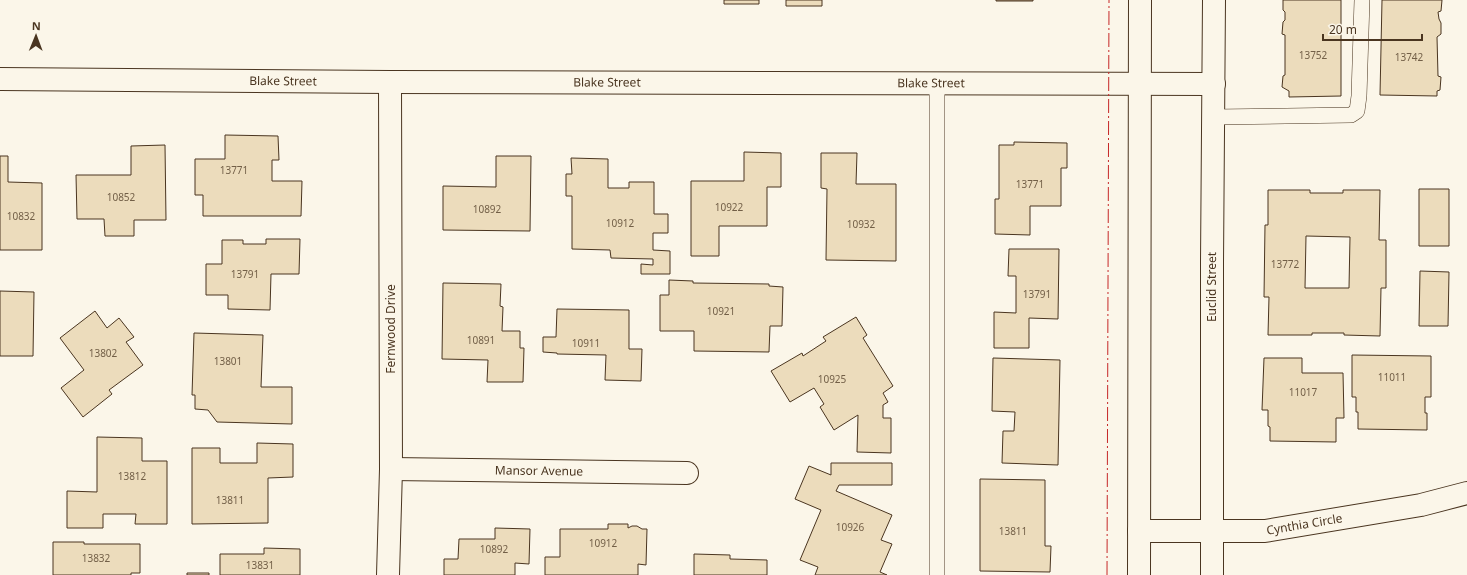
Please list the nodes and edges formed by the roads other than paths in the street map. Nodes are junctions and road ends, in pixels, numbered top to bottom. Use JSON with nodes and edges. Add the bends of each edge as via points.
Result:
{"nodes":[{"id":1,"x":1140,"y":0,"type":"edge"},
{"id":2,"x":1214,"y":0,"type":"edge"},
{"id":3,"x":1362,"y":0,"type":"edge"},
{"id":4,"x":0,"y":80,"type":"edge"},
{"id":5,"x":390,"y":82,"type":"junction"},
{"id":6,"x":937,"y":83,"type":"junction"},
{"id":7,"x":1140,"y":83,"type":"junction"},
{"id":8,"x":1214,"y":84,"type":"junction"},
{"id":9,"x":1214,"y":117,"type":"junction"},
{"id":10,"x":391,"y":469,"type":"junction"},
{"id":11,"x":687,"y":474,"type":"dead end"},
{"id":12,"x":1467,"y":493,"type":"edge"},
{"id":13,"x":1139,"y":531,"type":"junction"},
{"id":14,"x":1212,"y":531,"type":"junction"},
{"id":15,"x":388,"y":575,"type":"edge"},
{"id":16,"x":937,"y":575,"type":"edge"},
{"id":17,"x":1139,"y":575,"type":"edge"},
{"id":18,"x":1212,"y":575,"type":"edge"}],
"edges":[{"from":1,"to":7,"type":"street"},
{"from":2,"to":8,"type":"street","name":"Euclid Street"},
{"from":3,"to":9,"type":"lane","via":[[1357,112],[1351,115]]},
{"from":4,"to":5,"type":"street","name":"Blake Street"},
{"from":5,"to":6,"type":"street","name":"Blake Street"},
{"from":5,"to":10,"type":"street","name":"Fernwood Drive"},
{"from":6,"to":7,"type":"street","name":"Blake Street"},
{"from":6,"to":16,"type":"lane"},
{"from":7,"to":8,"type":"street","name":"Blake Street"},
{"from":7,"to":13,"type":"street"},
{"from":8,"to":9,"type":"street","name":"Euclid Street"},
{"from":9,"to":14,"type":"street","name":"Euclid Street"},
{"from":10,"to":11,"type":"street","name":"Mansor Avenue"},
{"from":10,"to":15,"type":"street","name":"Fernwood Drive"},
{"from":12,"to":14,"type":"street","name":"Cynthia Circle","via":[[1421,505],[1265,531]]},
{"from":13,"to":14,"type":"street","name":"Cynthia Circle"},
{"from":13,"to":17,"type":"street"},
{"from":14,"to":18,"type":"street","name":"Euclid Street"}]}
